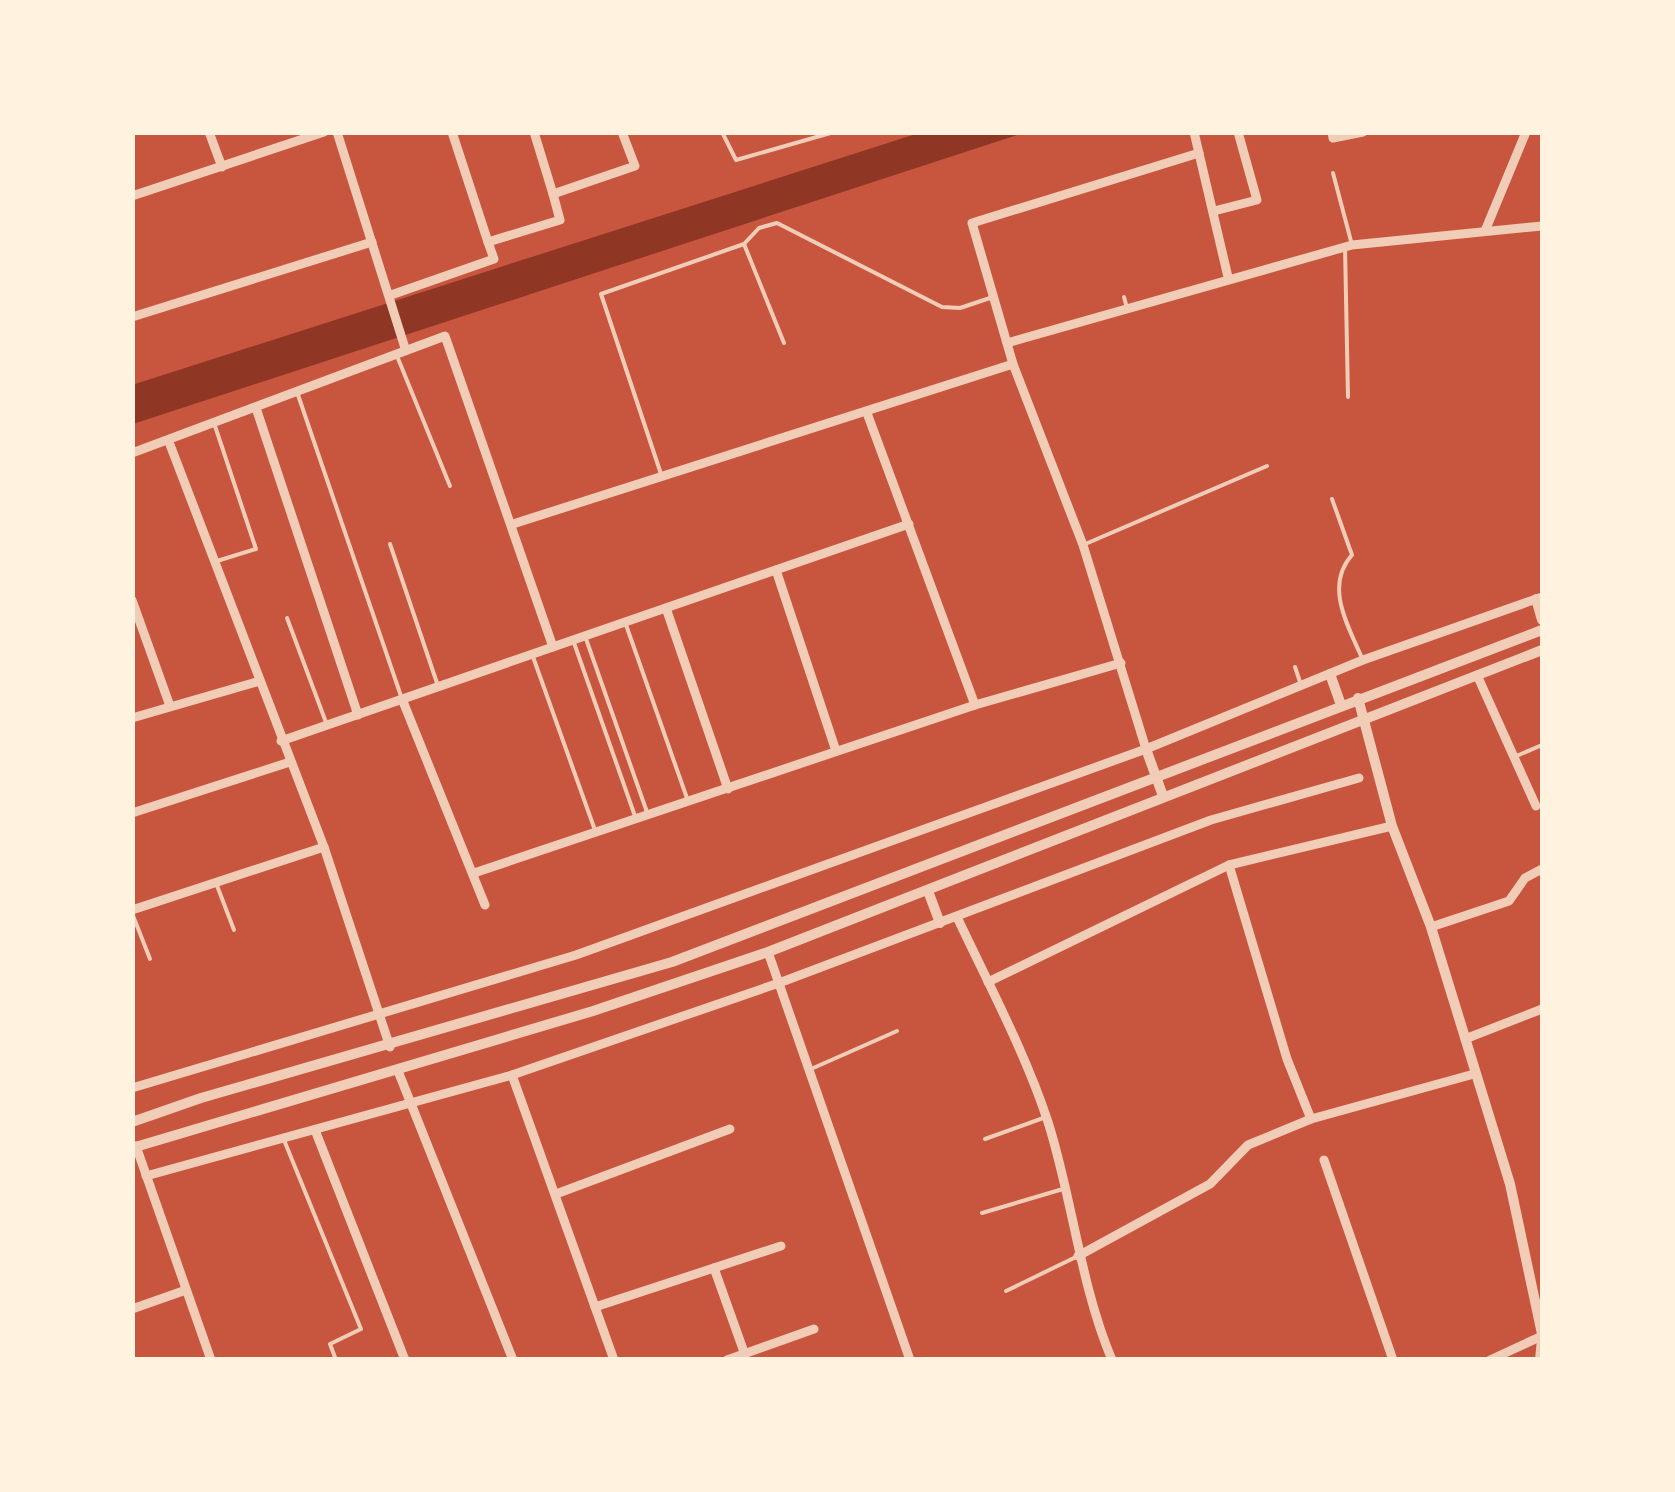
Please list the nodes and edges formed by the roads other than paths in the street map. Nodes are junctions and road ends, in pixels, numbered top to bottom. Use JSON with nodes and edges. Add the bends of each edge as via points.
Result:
{"nodes":[{"id":1,"x":209,"y":132,"type":"edge"},
{"id":2,"x":324,"y":132,"type":"edge"},
{"id":3,"x":337,"y":132,"type":"edge"},
{"id":4,"x":452,"y":132,"type":"edge"},
{"id":5,"x":534,"y":132,"type":"edge"},
{"id":6,"x":622,"y":132,"type":"edge"},
{"id":7,"x":722,"y":132,"type":"edge"},
{"id":8,"x":834,"y":132,"type":"edge"},
{"id":9,"x":1194,"y":132,"type":"edge"},
{"id":10,"x":1238,"y":132,"type":"edge"},
{"id":11,"x":1332,"y":132,"type":"edge"},
{"id":12,"x":1362,"y":132,"type":"edge"},
{"id":13,"x":1526,"y":132,"type":"edge"},
{"id":14,"x":1199,"y":153,"type":"junction"},
{"id":15,"x":222,"y":167,"type":"junction"},
{"id":16,"x":1334,"y":173,"type":"dead end"},
{"id":17,"x":553,"y":194,"type":"junction"},
{"id":18,"x":132,"y":196,"type":"edge"},
{"id":19,"x":1214,"y":211,"type":"junction"},
{"id":20,"x":1542,"y":226,"type":"edge"},
{"id":21,"x":1485,"y":231,"type":"junction"},
{"id":22,"x":372,"y":242,"type":"junction"},
{"id":23,"x":488,"y":242,"type":"junction"},
{"id":24,"x":744,"y":244,"type":"junction"},
{"id":25,"x":1348,"y":246,"type":"junction"},
{"id":26,"x":1228,"y":277,"type":"junction"},
{"id":27,"x":391,"y":295,"type":"junction"},
{"id":28,"x":994,"y":296,"type":"junction"},
{"id":29,"x":132,"y":317,"type":"edge"},
{"id":30,"x":784,"y":342,"type":"dead end"},
{"id":31,"x":1007,"y":342,"type":"junction"},
{"id":32,"x":400,"y":350,"type":"junction"},
{"id":33,"x":1014,"y":364,"type":"junction"},
{"id":34,"x":296,"y":391,"type":"junction"},
{"id":35,"x":1348,"y":396,"type":"dead end"},
{"id":36,"x":256,"y":408,"type":"junction"},
{"id":37,"x":867,"y":412,"type":"junction"},
{"id":38,"x":215,"y":426,"type":"junction"},
{"id":39,"x":169,"y":442,"type":"junction"},
{"id":40,"x":132,"y":454,"type":"edge"},
{"id":41,"x":1267,"y":466,"type":"dead end"},
{"id":42,"x":662,"y":478,"type":"junction"},
{"id":43,"x":450,"y":486,"type":"dead end"},
{"id":44,"x":1332,"y":499,"type":"dead end"},
{"id":45,"x":513,"y":524,"type":"junction"},
{"id":46,"x":909,"y":524,"type":"junction"},
{"id":47,"x":390,"y":544,"type":"dead end"},
{"id":48,"x":1083,"y":544,"type":"junction"},
{"id":49,"x":215,"y":562,"type":"junction"},
{"id":50,"x":776,"y":570,"type":"junction"},
{"id":51,"x":1539,"y":598,"type":"edge"},
{"id":52,"x":132,"y":600,"type":"edge"},
{"id":53,"x":666,"y":608,"type":"junction"},
{"id":54,"x":287,"y":618,"type":"dead end"},
{"id":55,"x":1542,"y":620,"type":"edge"},
{"id":56,"x":625,"y":622,"type":"junction"},
{"id":57,"x":1542,"y":630,"type":"edge"},
{"id":58,"x":585,"y":636,"type":"junction"},
{"id":59,"x":573,"y":640,"type":"junction"},
{"id":60,"x":553,"y":646,"type":"junction"},
{"id":61,"x":1542,"y":650,"type":"edge"},
{"id":62,"x":532,"y":654,"type":"junction"},
{"id":63,"x":1363,"y":660,"type":"junction"},
{"id":64,"x":1121,"y":663,"type":"junction"},
{"id":65,"x":1295,"y":668,"type":"dead end"},
{"id":66,"x":1330,"y":674,"type":"junction"},
{"id":67,"x":1477,"y":675,"type":"junction"},
{"id":68,"x":260,"y":680,"type":"junction"},
{"id":69,"x":438,"y":686,"type":"junction"},
{"id":70,"x":1302,"y":686,"type":"junction"},
{"id":71,"x":1358,"y":698,"type":"junction"},
{"id":72,"x":402,"y":699,"type":"junction"},
{"id":73,"x":975,"y":705,"type":"junction"},
{"id":74,"x":1341,"y":705,"type":"junction"},
{"id":75,"x":170,"y":706,"type":"junction"},
{"id":76,"x":358,"y":715,"type":"junction"},
{"id":77,"x":132,"y":718,"type":"edge"},
{"id":78,"x":1364,"y":718,"type":"junction"},
{"id":79,"x":327,"y":725,"type":"junction"},
{"id":80,"x":281,"y":741,"type":"junction"},
{"id":81,"x":1542,"y":745,"type":"edge"},
{"id":82,"x":1146,"y":749,"type":"junction"},
{"id":83,"x":836,"y":751,"type":"junction"},
{"id":84,"x":1514,"y":757,"type":"junction"},
{"id":85,"x":290,"y":762,"type":"junction"},
{"id":86,"x":1156,"y":776,"type":"junction"},
{"id":87,"x":1359,"y":778,"type":"dead end"},
{"id":88,"x":728,"y":789,"type":"junction"},
{"id":89,"x":1162,"y":796,"type":"junction"},
{"id":90,"x":688,"y":801,"type":"junction"},
{"id":91,"x":1536,"y":806,"type":"dead end"},
{"id":92,"x":132,"y":813,"type":"edge"},
{"id":93,"x":648,"y":815,"type":"junction"},
{"id":94,"x":636,"y":818,"type":"junction"},
{"id":95,"x":1392,"y":826,"type":"junction"},
{"id":96,"x":596,"y":833,"type":"junction"},
{"id":97,"x":324,"y":847,"type":"junction"},
{"id":98,"x":1229,"y":865,"type":"junction"},
{"id":99,"x":1542,"y":868,"type":"edge"},
{"id":100,"x":474,"y":873,"type":"junction"},
{"id":101,"x":216,"y":883,"type":"junction"},
{"id":102,"x":928,"y":891,"type":"junction"},
{"id":103,"x":485,"y":904,"type":"dead end"},
{"id":104,"x":132,"y":912,"type":"edge"},
{"id":105,"x":957,"y":917,"type":"junction"},
{"id":106,"x":940,"y":923,"type":"junction"},
{"id":107,"x":1431,"y":927,"type":"junction"},
{"id":108,"x":234,"y":930,"type":"dead end"},
{"id":109,"x":768,"y":952,"type":"junction"},
{"id":110,"x":150,"y":960,"type":"dead end"},
{"id":111,"x":988,"y":982,"type":"junction"},
{"id":112,"x":779,"y":983,"type":"junction"},
{"id":113,"x":1542,"y":1009,"type":"edge"},
{"id":114,"x":379,"y":1015,"type":"junction"},
{"id":115,"x":897,"y":1032,"type":"dead end"},
{"id":116,"x":1464,"y":1039,"type":"junction"},
{"id":117,"x":390,"y":1047,"type":"junction"},
{"id":118,"x":398,"y":1071,"type":"junction"},
{"id":119,"x":806,"y":1071,"type":"junction"},
{"id":120,"x":512,"y":1074,"type":"junction"},
{"id":121,"x":1474,"y":1074,"type":"junction"},
{"id":122,"x":132,"y":1088,"type":"edge"},
{"id":123,"x":410,"y":1102,"type":"junction"},
{"id":124,"x":1046,"y":1117,"type":"junction"},
{"id":125,"x":1311,"y":1119,"type":"junction"},
{"id":126,"x":132,"y":1122,"type":"edge"},
{"id":127,"x":315,"y":1130,"type":"junction"},
{"id":128,"x":730,"y":1130,"type":"dead end"},
{"id":129,"x":985,"y":1139,"type":"dead end"},
{"id":130,"x":284,"y":1140,"type":"junction"},
{"id":131,"x":134,"y":1143,"type":"edge"},
{"id":132,"x":1324,"y":1160,"type":"dead end"},
{"id":133,"x":146,"y":1176,"type":"junction"},
{"id":134,"x":1067,"y":1187,"type":"junction"},
{"id":135,"x":556,"y":1194,"type":"junction"},
{"id":136,"x":982,"y":1213,"type":"dead end"},
{"id":137,"x":781,"y":1246,"type":"dead end"},
{"id":138,"x":1078,"y":1256,"type":"junction"},
{"id":139,"x":714,"y":1268,"type":"junction"},
{"id":140,"x":186,"y":1290,"type":"junction"},
{"id":141,"x":1006,"y":1291,"type":"dead end"},
{"id":142,"x":595,"y":1307,"type":"junction"},
{"id":143,"x":132,"y":1309,"type":"edge"},
{"id":144,"x":814,"y":1329,"type":"dead end"},
{"id":145,"x":1542,"y":1336,"type":"edge"},
{"id":146,"x":744,"y":1352,"type":"junction"},
{"id":147,"x":211,"y":1360,"type":"edge"},
{"id":148,"x":336,"y":1360,"type":"edge"},
{"id":149,"x":405,"y":1360,"type":"edge"},
{"id":150,"x":513,"y":1360,"type":"edge"},
{"id":151,"x":614,"y":1360,"type":"edge"},
{"id":152,"x":727,"y":1360,"type":"edge"},
{"id":153,"x":910,"y":1360,"type":"edge"},
{"id":154,"x":1112,"y":1360,"type":"edge"},
{"id":155,"x":1393,"y":1360,"type":"edge"},
{"id":156,"x":1490,"y":1360,"type":"edge"},
{"id":157,"x":1540,"y":1360,"type":"edge"}],
"edges":[{"from":1,"to":15,"type":"street"},
{"from":2,"to":15,"type":"street"},
{"from":3,"to":22,"type":"street"},
{"from":4,"to":23,"type":"street"},
{"from":5,"to":17,"type":"street"},
{"from":6,"to":17,"type":"street","via":[[635,166]]},
{"from":7,"to":8,"type":"lane","via":[[736,160]]},
{"from":9,"to":14,"type":"street"},
{"from":10,"to":19,"type":"street","via":[[1258,200]]},
{"from":11,"to":12,"type":"street","via":[[1333,138]]},
{"from":13,"to":21,"type":"street"},
{"from":14,"to":19,"type":"street"},
{"from":14,"to":28,"type":"street","via":[[972,223]]},
{"from":15,"to":18,"type":"street"},
{"from":16,"to":25,"type":"lane"},
{"from":17,"to":23,"type":"street","via":[[560,220]]},
{"from":19,"to":26,"type":"street"},
{"from":20,"to":21,"type":"street"},
{"from":21,"to":25,"type":"street"},
{"from":22,"to":27,"type":"street"},
{"from":22,"to":29,"type":"street"},
{"from":23,"to":27,"type":"street","via":[[494,259]]},
{"from":24,"to":28,"type":"lane","via":[[759,228],[777,224],[942,307]]},
{"from":24,"to":30,"type":"lane"},
{"from":24,"to":42,"type":"lane","via":[[601,294]]},
{"from":25,"to":26,"type":"street"},
{"from":25,"to":35,"type":"lane"},
{"from":26,"to":31,"type":"street"},
{"from":27,"to":32,"type":"street"},
{"from":28,"to":31,"type":"street"},
{"from":31,"to":33,"type":"street"},
{"from":32,"to":34,"type":"street"},
{"from":32,"to":43,"type":"lane"},
{"from":32,"to":45,"type":"street","via":[[445,336]]},
{"from":33,"to":37,"type":"street"},
{"from":33,"to":48,"type":"street"},
{"from":34,"to":36,"type":"street"},
{"from":34,"to":72,"type":"lane"},
{"from":36,"to":38,"type":"street"},
{"from":36,"to":76,"type":"street"},
{"from":37,"to":42,"type":"street"},
{"from":37,"to":46,"type":"street"},
{"from":38,"to":39,"type":"street"},
{"from":38,"to":49,"type":"lane","via":[[256,549]]},
{"from":39,"to":40,"type":"street"},
{"from":39,"to":49,"type":"street"},
{"from":41,"to":48,"type":"lane"},
{"from":42,"to":45,"type":"street"},
{"from":44,"to":63,"type":"lane","via":[[1352,555],[1337,590]]},
{"from":45,"to":60,"type":"street"},
{"from":46,"to":50,"type":"street"},
{"from":46,"to":73,"type":"street"},
{"from":47,"to":69,"type":"lane"},
{"from":48,"to":64,"type":"street"},
{"from":49,"to":68,"type":"street"},
{"from":50,"to":53,"type":"street"},
{"from":50,"to":83,"type":"street"},
{"from":51,"to":55,"type":"street"},
{"from":51,"to":63,"type":"street"},
{"from":52,"to":75,"type":"street"},
{"from":53,"to":56,"type":"street"},
{"from":53,"to":88,"type":"street"},
{"from":54,"to":79,"type":"lane"},
{"from":56,"to":58,"type":"street"},
{"from":56,"to":90,"type":"lane"},
{"from":57,"to":71,"type":"street"},
{"from":58,"to":59,"type":"street"},
{"from":58,"to":93,"type":"lane"},
{"from":59,"to":60,"type":"street"},
{"from":59,"to":94,"type":"lane"},
{"from":60,"to":62,"type":"street"},
{"from":61,"to":67,"type":"street"},
{"from":62,"to":69,"type":"street"},
{"from":62,"to":96,"type":"lane"},
{"from":63,"to":66,"type":"street"},
{"from":64,"to":73,"type":"street"},
{"from":64,"to":82,"type":"street"},
{"from":65,"to":70,"type":"lane"},
{"from":66,"to":70,"type":"street"},
{"from":66,"to":74,"type":"street"},
{"from":67,"to":78,"type":"street"},
{"from":67,"to":84,"type":"street"},
{"from":68,"to":75,"type":"street"},
{"from":68,"to":80,"type":"street"},
{"from":69,"to":72,"type":"street"},
{"from":70,"to":82,"type":"street"},
{"from":71,"to":74,"type":"street"},
{"from":71,"to":78,"type":"street"},
{"from":72,"to":76,"type":"street"},
{"from":72,"to":100,"type":"street"},
{"from":73,"to":83,"type":"street"},
{"from":74,"to":86,"type":"street"},
{"from":75,"to":77,"type":"street"},
{"from":76,"to":79,"type":"street"},
{"from":78,"to":89,"type":"street"},
{"from":78,"to":95,"type":"street"},
{"from":79,"to":80,"type":"street"},
{"from":80,"to":85,"type":"street"},
{"from":81,"to":84,"type":"lane"},
{"from":82,"to":86,"type":"street"},
{"from":82,"to":114,"type":"street","via":[[576,956]]},
{"from":83,"to":88,"type":"street"},
{"from":84,"to":91,"type":"street"},
{"from":85,"to":92,"type":"street"},
{"from":85,"to":97,"type":"street"},
{"from":86,"to":89,"type":"street"},
{"from":86,"to":117,"type":"street","via":[[672,962]]},
{"from":87,"to":105,"type":"street","via":[[1211,820]]},
{"from":88,"to":90,"type":"street"},
{"from":89,"to":102,"type":"street"},
{"from":90,"to":93,"type":"street"},
{"from":93,"to":94,"type":"street"},
{"from":94,"to":96,"type":"street"},
{"from":95,"to":98,"type":"street"},
{"from":95,"to":107,"type":"street"},
{"from":96,"to":100,"type":"street"},
{"from":97,"to":101,"type":"street"},
{"from":97,"to":114,"type":"street"},
{"from":98,"to":111,"type":"street"},
{"from":98,"to":125,"type":"street"},
{"from":99,"to":107,"type":"street","via":[[1509,901]]},
{"from":100,"to":103,"type":"street"},
{"from":101,"to":104,"type":"street"},
{"from":101,"to":108,"type":"lane"},
{"from":102,"to":106,"type":"street"},
{"from":102,"to":109,"type":"street"},
{"from":104,"to":110,"type":"lane"},
{"from":105,"to":106,"type":"street"},
{"from":105,"to":111,"type":"street"},
{"from":106,"to":112,"type":"street"},
{"from":107,"to":116,"type":"street"},
{"from":109,"to":112,"type":"street"},
{"from":109,"to":118,"type":"street"},
{"from":111,"to":124,"type":"street"},
{"from":112,"to":119,"type":"street"},
{"from":112,"to":120,"type":"street"},
{"from":113,"to":116,"type":"street"},
{"from":114,"to":117,"type":"street"},
{"from":114,"to":122,"type":"street"},
{"from":115,"to":119,"type":"lane"},
{"from":116,"to":121,"type":"street"},
{"from":117,"to":118,"type":"street"},
{"from":117,"to":126,"type":"street"},
{"from":118,"to":123,"type":"street"},
{"from":118,"to":131,"type":"street"},
{"from":119,"to":153,"type":"street"},
{"from":120,"to":123,"type":"street"},
{"from":120,"to":135,"type":"street"},
{"from":121,"to":125,"type":"street"},
{"from":121,"to":145,"type":"street","via":[[1521,1227]]},
{"from":123,"to":127,"type":"street"},
{"from":123,"to":150,"type":"street"},
{"from":124,"to":129,"type":"lane"},
{"from":124,"to":134,"type":"street"},
{"from":125,"to":138,"type":"street","via":[[1248,1145],[1210,1184]]},
{"from":127,"to":130,"type":"street"},
{"from":127,"to":149,"type":"street"},
{"from":128,"to":135,"type":"street"},
{"from":130,"to":133,"type":"street"},
{"from":130,"to":148,"type":"lane","via":[[362,1330],[330,1344]]},
{"from":131,"to":133,"type":"street"},
{"from":132,"to":155,"type":"street"},
{"from":133,"to":140,"type":"street"},
{"from":134,"to":136,"type":"lane"},
{"from":134,"to":138,"type":"street"},
{"from":135,"to":142,"type":"street"},
{"from":137,"to":139,"type":"street"},
{"from":138,"to":141,"type":"lane"},
{"from":138,"to":154,"type":"street"},
{"from":139,"to":142,"type":"street"},
{"from":139,"to":146,"type":"street"},
{"from":140,"to":143,"type":"street"},
{"from":140,"to":147,"type":"street"},
{"from":142,"to":151,"type":"street"},
{"from":144,"to":146,"type":"street"},
{"from":145,"to":156,"type":"street"},
{"from":145,"to":157,"type":"street"},
{"from":146,"to":152,"type":"street"}]}
